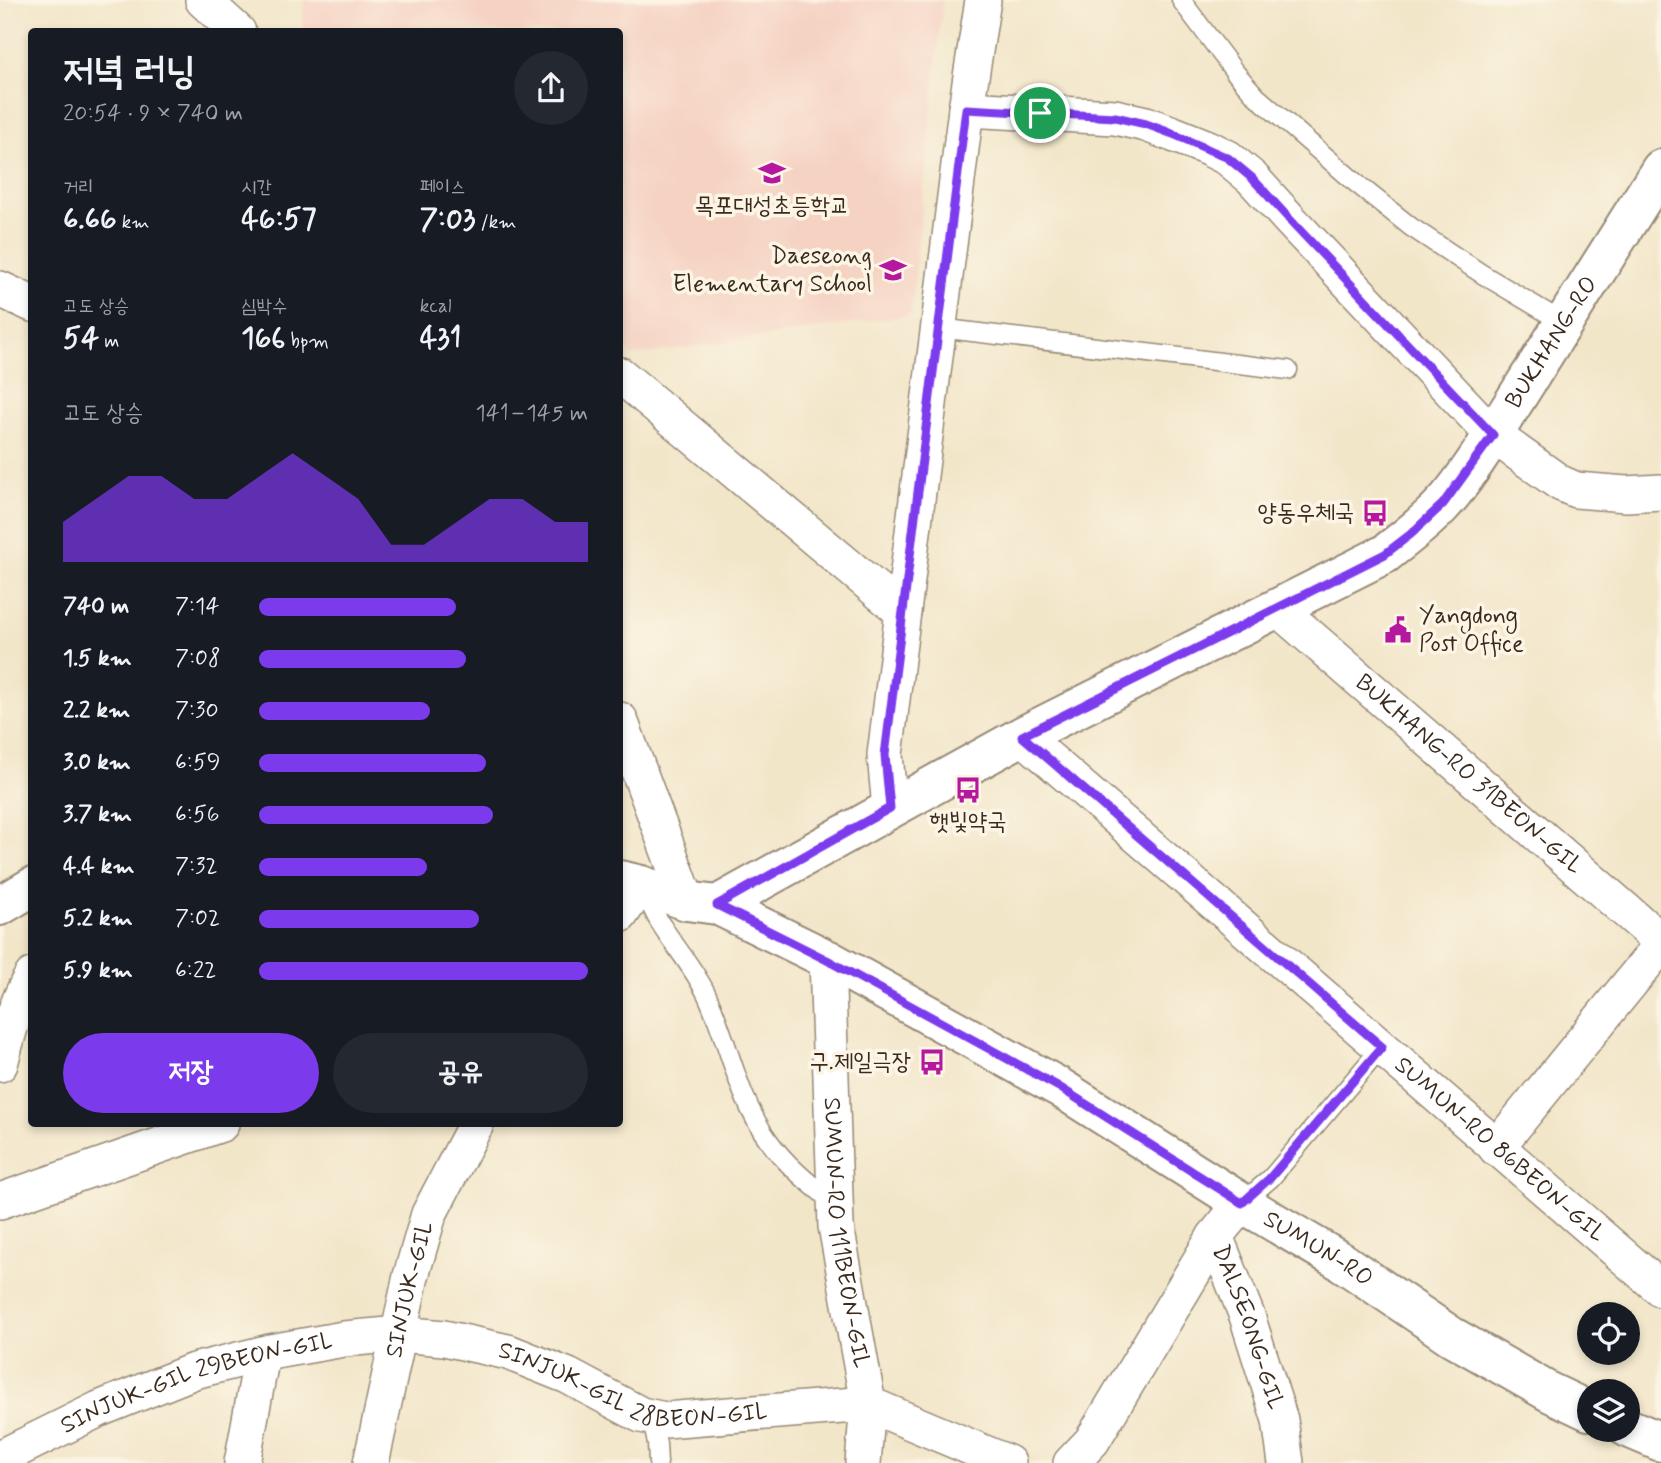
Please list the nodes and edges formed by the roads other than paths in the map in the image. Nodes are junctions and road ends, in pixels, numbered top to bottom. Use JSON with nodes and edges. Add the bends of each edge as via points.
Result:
{"nodes":[{"id":1,"x":203,"y":0,"type":"edge"},
{"id":2,"x":983,"y":0,"type":"edge"},
{"id":3,"x":1181,"y":0,"type":"edge"},
{"id":4,"x":234,"y":28,"type":"edge"},
{"id":5,"x":966,"y":109,"type":"junction"},
{"id":6,"x":1661,"y":169,"type":"edge"},
{"id":7,"x":0,"y":289,"type":"edge"},
{"id":8,"x":28,"y":302,"type":"edge"},
{"id":9,"x":1564,"y":323,"type":"junction"},
{"id":10,"x":939,"y":328,"type":"junction"},
{"id":11,"x":1288,"y":369,"type":"dead end"},
{"id":12,"x":623,"y":378,"type":"edge"},
{"id":13,"x":1493,"y":435,"type":"junction"},
{"id":14,"x":1661,"y":492,"type":"edge"},
{"id":15,"x":1277,"y":608,"type":"junction"},
{"id":16,"x":903,"y":612,"type":"junction"},
{"id":17,"x":623,"y":727,"type":"edge"},
{"id":18,"x":1022,"y":736,"type":"junction"},
{"id":19,"x":890,"y":808,"type":"junction"},
{"id":20,"x":28,"y":889,"type":"edge"},
{"id":21,"x":627,"y":893,"type":"edge"},
{"id":22,"x":702,"y":903,"type":"junction"},
{"id":23,"x":0,"y":906,"type":"edge"},
{"id":24,"x":1661,"y":943,"type":"edge"},
{"id":25,"x":827,"y":960,"type":"junction"},
{"id":26,"x":28,"y":982,"type":"edge"},
{"id":27,"x":1382,"y":1047,"type":"junction"},
{"id":28,"x":0,"y":1064,"type":"edge"},
{"id":29,"x":212,"y":1127,"type":"edge"},
{"id":30,"x":474,"y":1127,"type":"edge"},
{"id":31,"x":1496,"y":1147,"type":"junction"},
{"id":32,"x":0,"y":1201,"type":"edge"},
{"id":33,"x":835,"y":1203,"type":"junction"},
{"id":34,"x":1242,"y":1203,"type":"junction"},
{"id":35,"x":1215,"y":1236,"type":"junction"},
{"id":36,"x":1661,"y":1289,"type":"edge"},
{"id":37,"x":400,"y":1334,"type":"junction"},
{"id":38,"x":262,"y":1354,"type":"junction"},
{"id":39,"x":868,"y":1404,"type":"junction"},
{"id":40,"x":1577,"y":1405,"type":"edge"},
{"id":41,"x":652,"y":1419,"type":"junction"},
{"id":42,"x":1640,"y":1433,"type":"edge"},
{"id":43,"x":1661,"y":1442,"type":"edge"},
{"id":44,"x":0,"y":1458,"type":"edge"},
{"id":45,"x":242,"y":1463,"type":"edge"},
{"id":46,"x":371,"y":1463,"type":"edge"},
{"id":47,"x":658,"y":1463,"type":"edge"},
{"id":48,"x":863,"y":1463,"type":"edge"},
{"id":49,"x":1008,"y":1463,"type":"edge"},
{"id":50,"x":1071,"y":1463,"type":"edge"},
{"id":51,"x":1286,"y":1463,"type":"edge"}],
"edges":[{"from":1,"to":4,"type":"street"},
{"from":2,"to":5,"type":"street"},
{"from":3,"to":9,"type":"lane","via":[[1256,96],[1356,183],[1411,227]]},
{"from":5,"to":10,"type":"street"},
{"from":5,"to":13,"type":"street","via":[[1115,117],[1146,124],[1228,158],[1252,178]]},
{"from":6,"to":9,"type":"street","name":"BUKHANG-RO"},
{"from":7,"to":8,"type":"street"},
{"from":9,"to":13,"type":"street","name":"BUKHANG-RO"},
{"from":10,"to":11,"type":"lane"},
{"from":10,"to":16,"type":"street"},
{"from":12,"to":16,"type":"street"},
{"from":13,"to":14,"type":"street","via":[[1576,490]]},
{"from":13,"to":15,"type":"street","name":"BUKHANG-RO","via":[[1443,504],[1411,534],[1385,554]]},
{"from":15,"to":18,"type":"street","name":"BUKHANG-RO"},
{"from":15,"to":24,"type":"street","name":"BUKHANG-RO 31BEON-GIL"},
{"from":16,"to":19,"type":"street","via":[[885,755]]},
{"from":17,"to":22,"type":"street"},
{"from":18,"to":19,"type":"street","name":"BUKHANG-RO"},
{"from":18,"to":27,"type":"street","name":"SUMUN-RO 86BEON-GIL"},
{"from":19,"to":22,"type":"street","name":"BUKHANG-RO"},
{"from":20,"to":23,"type":"street"},
{"from":21,"to":22,"type":"street"},
{"from":21,"to":33,"type":"lane","via":[[660,923],[695,972],[769,1142],[807,1183]]},
{"from":22,"to":25,"type":"street","name":"SUMUN-RO"},
{"from":24,"to":31,"type":"street"},
{"from":25,"to":33,"type":"street","name":"SUMUN-RO 111BEON-GIL"},
{"from":25,"to":34,"type":"street","name":"SUMUN-RO","via":[[1059,1087]]},
{"from":26,"to":28,"type":"street"},
{"from":27,"to":31,"type":"street","name":"SUMUN-RO 86BEON-GIL"},
{"from":27,"to":34,"type":"lane","via":[[1270,1178]]},
{"from":29,"to":32,"type":"street"},
{"from":30,"to":37,"type":"street","name":"SINJUK-GIL","via":[[429,1214]]},
{"from":31,"to":36,"type":"street","name":"SUMUN-RO 86BEON-GIL"},
{"from":33,"to":39,"type":"street","name":"SUMUN-RO 111BEON-GIL"},
{"from":34,"to":35,"type":"street","name":"DALSEONG-GIL"},
{"from":34,"to":40,"type":"street","name":"SUMUN-RO","via":[[1342,1262],[1451,1336]]},
{"from":35,"to":50,"type":"street","via":[[1092,1441]]},
{"from":35,"to":51,"type":"street","name":"DALSEONG-GIL","via":[[1247,1316],[1280,1420]]},
{"from":37,"to":38,"type":"street","name":"SINJUK-GIL 29BEON-GIL"},
{"from":37,"to":41,"type":"street","name":"SINJUK-GIL 28BEON-GIL","via":[[508,1352],[568,1376]]},
{"from":37,"to":46,"type":"street","name":"SINJUK-GIL"},
{"from":38,"to":44,"type":"street","name":"SINJUK-GIL 29BEON-GIL","via":[[194,1371],[99,1409]]},
{"from":38,"to":45,"type":"street"},
{"from":39,"to":41,"type":"street","name":"SINJUK-GIL 28BEON-GIL"},
{"from":39,"to":48,"type":"street","name":"SUMUN-RO 111BEON-GIL"},
{"from":39,"to":49,"type":"street"},
{"from":41,"to":47,"type":"lane"},
{"from":42,"to":43,"type":"street"}]}
